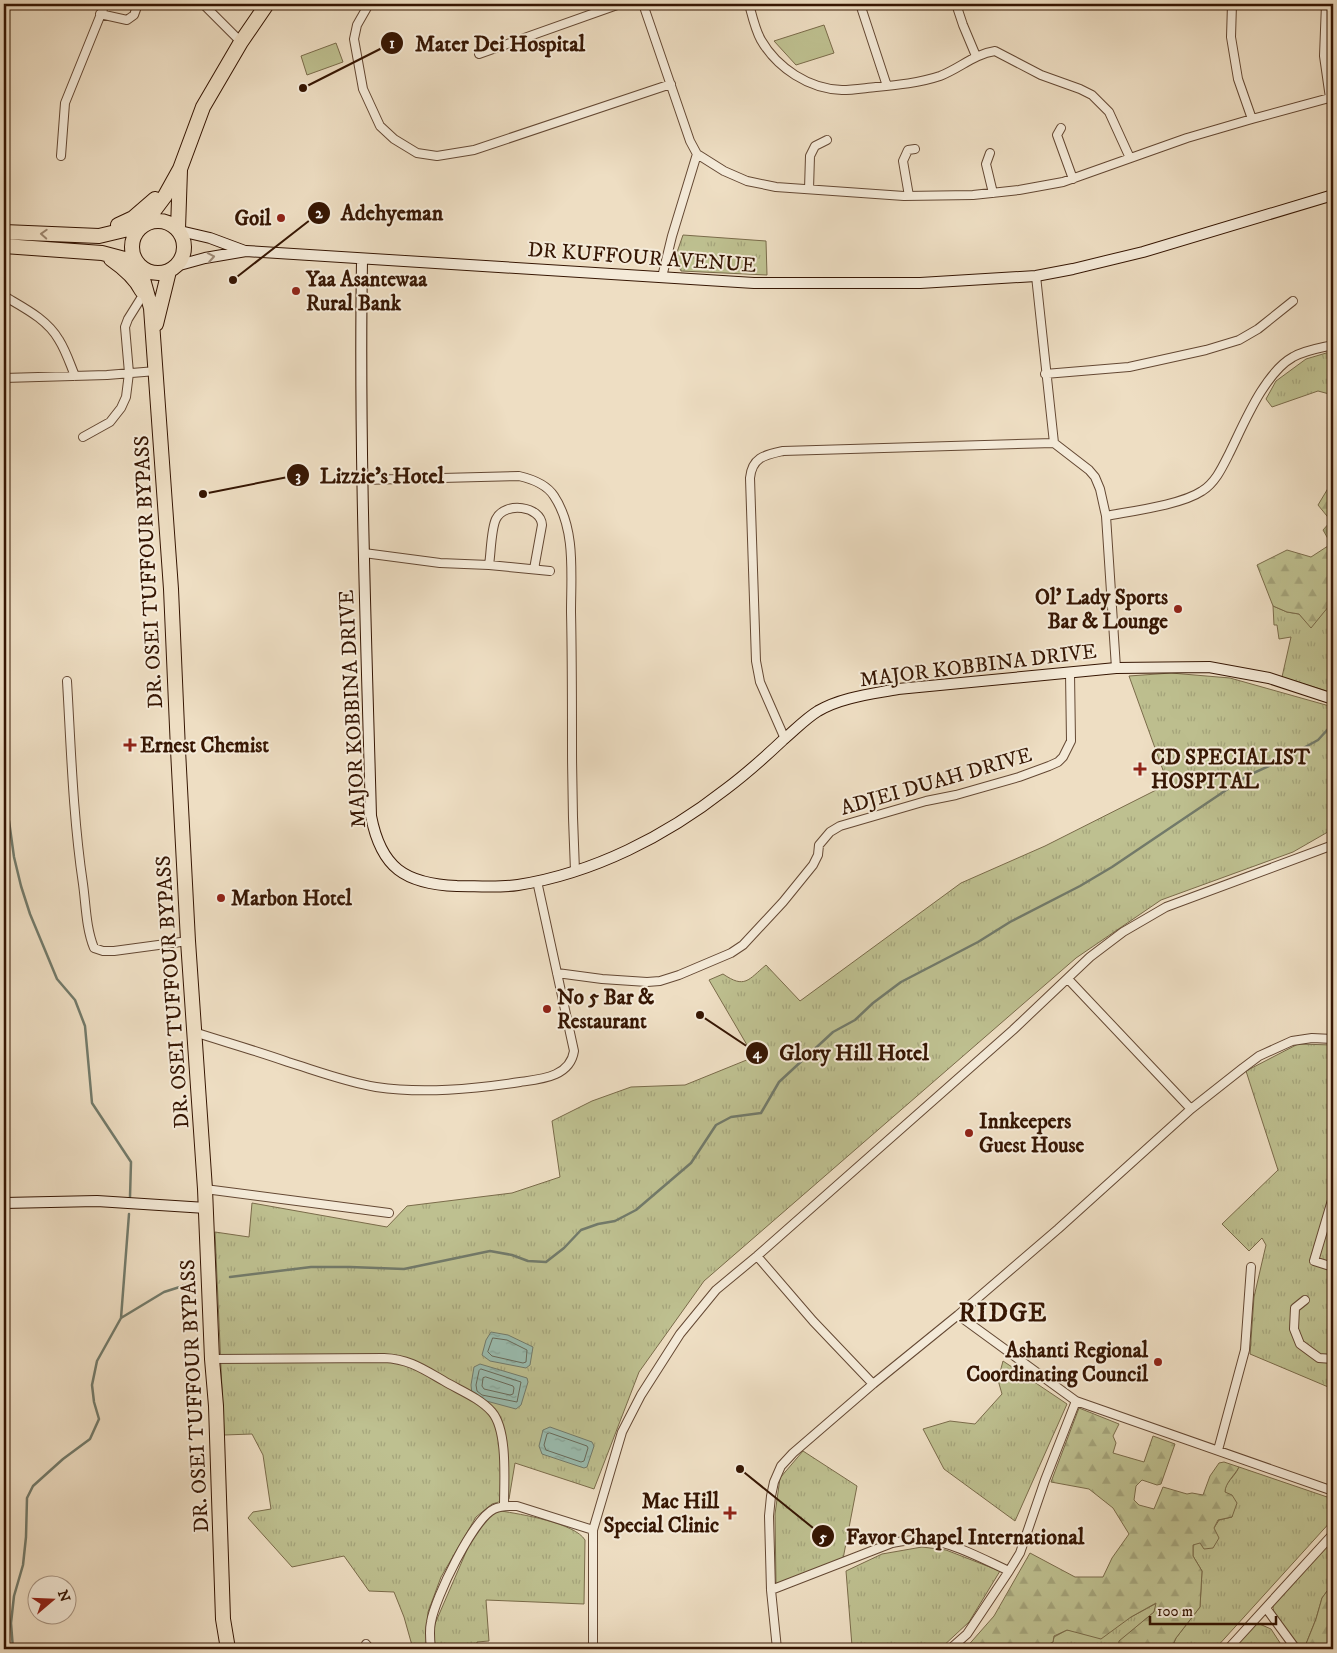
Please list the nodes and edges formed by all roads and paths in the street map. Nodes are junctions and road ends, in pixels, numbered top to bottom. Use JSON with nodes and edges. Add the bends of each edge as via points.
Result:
{"nodes":[{"id":1,"x":105,"y":4,"type":"edge"},
{"id":2,"x":138,"y":4,"type":"edge"},
{"id":3,"x":203,"y":4,"type":"edge"},
{"id":4,"x":267,"y":4,"type":"edge"},
{"id":5,"x":369,"y":4,"type":"edge"},
{"id":6,"x":620,"y":4,"type":"edge"},
{"id":7,"x":643,"y":4,"type":"edge"},
{"id":8,"x":749,"y":4,"type":"edge"},
{"id":9,"x":860,"y":4,"type":"edge"},
{"id":10,"x":956,"y":4,"type":"edge"},
{"id":11,"x":1232,"y":4,"type":"edge"},
{"id":12,"x":1326,"y":4,"type":"edge"},
{"id":13,"x":100,"y":14,"type":"junction"},
{"id":14,"x":241,"y":42,"type":"junction"},
{"id":15,"x":479,"y":54,"type":"dead end"},
{"id":16,"x":976,"y":56,"type":"junction"},
{"id":17,"x":671,"y":84,"type":"junction"},
{"id":18,"x":887,"y":86,"type":"junction"},
{"id":19,"x":1332,"y":98,"type":"edge"},
{"id":20,"x":1252,"y":118,"type":"junction"},
{"id":21,"x":1061,"y":128,"type":"dead end"},
{"id":22,"x":827,"y":140,"type":"dead end"},
{"id":23,"x":915,"y":149,"type":"dead end"},
{"id":24,"x":990,"y":153,"type":"dead end"},
{"id":25,"x":697,"y":154,"type":"junction"},
{"id":26,"x":61,"y":156,"type":"dead end"},
{"id":27,"x":1130,"y":158,"type":"junction"},
{"id":28,"x":177,"y":175,"type":"junction"},
{"id":29,"x":1073,"y":179,"type":"junction"},
{"id":30,"x":809,"y":188,"type":"junction"},
{"id":31,"x":993,"y":193,"type":"junction"},
{"id":32,"x":1333,"y":195,"type":"edge"},
{"id":33,"x":909,"y":196,"type":"junction"},
{"id":34,"x":143,"y":225,"type":"junction"},
{"id":35,"x":179,"y":230,"type":"junction"},
{"id":36,"x":4,"y":232,"type":"edge"},
{"id":37,"x":84,"y":236,"type":"junction"},
{"id":38,"x":4,"y":246,"type":"edge"},
{"id":39,"x":246,"y":251,"type":"junction"},
{"id":40,"x":102,"y":252,"type":"junction"},
{"id":41,"x":362,"y":260,"type":"junction"},
{"id":42,"x":138,"y":264,"type":"junction"},
{"id":43,"x":173,"y":269,"type":"junction"},
{"id":44,"x":1036,"y":276,"type":"junction"},
{"id":45,"x":662,"y":277,"type":"junction"},
{"id":46,"x":143,"y":295,"type":"junction"},
{"id":47,"x":4,"y":296,"type":"edge"},
{"id":48,"x":1293,"y":301,"type":"dead end"},
{"id":49,"x":153,"y":327,"type":"junction"},
{"id":50,"x":1333,"y":345,"type":"edge"},
{"id":51,"x":156,"y":371,"type":"junction"},
{"id":52,"x":129,"y":374,"type":"junction"},
{"id":53,"x":1046,"y":374,"type":"junction"},
{"id":54,"x":75,"y":376,"type":"junction"},
{"id":55,"x":4,"y":378,"type":"edge"},
{"id":56,"x":83,"y":437,"type":"dead end"},
{"id":57,"x":1054,"y":444,"type":"junction"},
{"id":58,"x":363,"y":480,"type":"junction"},
{"id":59,"x":1106,"y":516,"type":"junction"},
{"id":60,"x":364,"y":552,"type":"junction"},
{"id":61,"x":489,"y":565,"type":"junction"},
{"id":62,"x":534,"y":569,"type":"junction"},
{"id":63,"x":550,"y":570,"type":"dead end"},
{"id":64,"x":1116,"y":668,"type":"junction"},
{"id":65,"x":1070,"y":673,"type":"junction"},
{"id":66,"x":66,"y":681,"type":"dead end"},
{"id":67,"x":1333,"y":699,"type":"edge"},
{"id":68,"x":785,"y":739,"type":"junction"},
{"id":69,"x":1333,"y":845,"type":"edge"},
{"id":70,"x":575,"y":871,"type":"junction"},
{"id":71,"x":538,"y":881,"type":"junction"},
{"id":72,"x":188,"y":940,"type":"junction"},
{"id":73,"x":557,"y":973,"type":"junction"},
{"id":74,"x":1068,"y":980,"type":"junction"},
{"id":75,"x":194,"y":1032,"type":"junction"},
{"id":76,"x":1333,"y":1039,"type":"edge"},
{"id":77,"x":1191,"y":1110,"type":"junction"},
{"id":78,"x":205,"y":1189,"type":"junction"},
{"id":79,"x":1333,"y":1197,"type":"edge"},
{"id":80,"x":4,"y":1203,"type":"edge"},
{"id":81,"x":206,"y":1208,"type":"junction"},
{"id":82,"x":389,"y":1213,"type":"dead end"},
{"id":83,"x":756,"y":1256,"type":"junction"},
{"id":84,"x":1251,"y":1267,"type":"dead end"},
{"id":85,"x":1333,"y":1267,"type":"edge"},
{"id":86,"x":1305,"y":1300,"type":"dead end"},
{"id":87,"x":958,"y":1316,"type":"junction"},
{"id":88,"x":212,"y":1359,"type":"junction"},
{"id":89,"x":1333,"y":1359,"type":"edge"},
{"id":90,"x":873,"y":1384,"type":"junction"},
{"id":91,"x":1076,"y":1401,"type":"junction"},
{"id":92,"x":1218,"y":1450,"type":"junction"},
{"id":93,"x":1333,"y":1490,"type":"edge"},
{"id":94,"x":504,"y":1506,"type":"junction"},
{"id":95,"x":593,"y":1530,"type":"junction"},
{"id":96,"x":1333,"y":1534,"type":"edge"},
{"id":97,"x":1009,"y":1571,"type":"junction"},
{"id":98,"x":771,"y":1590,"type":"junction"},
{"id":99,"x":1266,"y":1608,"type":"junction"},
{"id":100,"x":228,"y":1649,"type":"edge"},
{"id":101,"x":431,"y":1649,"type":"edge"},
{"id":102,"x":593,"y":1649,"type":"edge"},
{"id":103,"x":777,"y":1649,"type":"edge"},
{"id":104,"x":950,"y":1649,"type":"edge"},
{"id":105,"x":1228,"y":1649,"type":"edge"},
{"id":106,"x":1296,"y":1649,"type":"edge"}],
"edges":[{"from":1,"to":13,"type":"street"},
{"from":2,"to":13,"type":"street","via":[[128,20]]},
{"from":3,"to":14,"type":"street"},
{"from":4,"to":14,"type":"highway"},
{"from":5,"to":17,"type":"street","via":[[357,25],[354,39],[363,89],[380,126],[417,153],[436,156],[474,150]]},
{"from":6,"to":15,"type":"street"},
{"from":7,"to":17,"type":"street"},
{"from":8,"to":18,"type":"street","via":[[760,39],[785,69],[807,82],[826,88]]},
{"from":9,"to":18,"type":"street"},
{"from":10,"to":16,"type":"street"},
{"from":11,"to":20,"type":"street","via":[[1230,37],[1238,79]]},
{"from":12,"to":19,"type":"street","via":[[1324,56]]},
{"from":13,"to":26,"type":"street","via":[[65,103]]},
{"from":14,"to":28,"type":"highway","via":[[203,107]]},
{"from":16,"to":18,"type":"street","via":[[939,76]]},
{"from":16,"to":27,"type":"street","via":[[995,51],[1041,75],[1092,95],[1109,112]]},
{"from":17,"to":25,"type":"street"},
{"from":19,"to":20,"type":"street"},
{"from":20,"to":27,"type":"street"},
{"from":21,"to":29,"type":"street","via":[[1057,135]]},
{"from":22,"to":30,"type":"street","via":[[815,146],[810,156]]},
{"from":23,"to":33,"type":"street","via":[[908,150],[903,160]]},
{"from":24,"to":31,"type":"street","via":[[986,164]]},
{"from":25,"to":30,"type":"street","via":[[747,181],[776,187]]},
{"from":25,"to":45,"type":"street"},
{"from":27,"to":29,"type":"street"},
{"from":28,"to":34,"type":"highway"},
{"from":28,"to":35,"type":"highway"},
{"from":28,"to":37,"type":"highway","via":[[133,218]]},
{"from":29,"to":31,"type":"street"},
{"from":30,"to":33,"type":"street"},
{"from":31,"to":33,"type":"street"},
{"from":32,"to":44,"type":"street","name":"DR KUFFOUR AVENUE","via":[[1144,252]]},
{"from":34,"to":35,"type":"highway","via":[[152,220],[162,220]]},
{"from":34,"to":37,"type":"highway","via":[[105,235]]},
{"from":34,"to":42,"type":"highway","via":[[136,232],[131,247]]},
{"from":35,"to":39,"type":"street"},
{"from":35,"to":43,"type":"highway","via":[[185,246],[181,260]]},
{"from":37,"to":36,"type":"highway","one_way":true},
{"from":38,"to":40,"type":"highway"},
{"from":39,"to":41,"type":"street","name":"DR KUFFOUR AVENUE"},
{"from":43,"to":39,"type":"street","one_way":true,"via":[[204,258]]},
{"from":40,"to":42,"type":"highway"},
{"from":40,"to":46,"type":"highway","via":[[134,278]]},
{"from":41,"to":45,"type":"street","name":"DR KUFFOUR AVENUE"},
{"from":41,"to":58,"type":"street","name":"MAJOR KOBBINA DRIVE"},
{"from":42,"to":43,"type":"highway","via":[[148,272],[158,274]]},
{"from":42,"to":49,"type":"highway","name":"DR. OSEI TUFFOUR BYPASS","via":[[151,303]]},
{"from":43,"to":49,"type":"highway","name":"DR. OSEI TUFFOUR BYPASS"},
{"from":44,"to":45,"type":"street","name":"DR KUFFOUR AVENUE","via":[[920,283],[754,283]]},
{"from":44,"to":53,"type":"street"},
{"from":46,"to":49,"type":"highway"},
{"from":46,"to":52,"type":"street","via":[[126,327]]},
{"from":47,"to":54,"type":"street","via":[[37,316],[55,334]]},
{"from":48,"to":53,"type":"street","via":[[1239,340],[1206,350],[1129,367]]},
{"from":49,"to":51,"type":"highway","name":"DR. OSEI TUFFOUR BYPASS"},
{"from":50,"to":59,"type":"street","via":[[1293,357],[1275,372],[1220,470],[1206,488],[1192,496]]},
{"from":51,"to":52,"type":"street"},
{"from":51,"to":72,"type":"highway","name":"DR. OSEI TUFFOUR BYPASS","via":[[171,589]]},
{"from":52,"to":54,"type":"street"},
{"from":52,"to":56,"type":"street","via":[[121,408],[110,422]]},
{"from":53,"to":57,"type":"street"},
{"from":54,"to":55,"type":"street"},
{"from":57,"to":59,"type":"street","via":[[1095,477]]},
{"from":57,"to":68,"type":"street","via":[[783,451],[754,462],[750,478],[756,661],[762,689]]},
{"from":58,"to":60,"type":"street","name":"MAJOR KOBBINA DRIVE"},
{"from":58,"to":70,"type":"street","via":[[519,476],[549,489],[555,497],[570,541]]},
{"from":59,"to":64,"type":"street"},
{"from":60,"to":61,"type":"street","via":[[440,563]]},
{"from":60,"to":71,"type":"street","name":"MAJOR KOBBINA DRIVE","via":[[371,816],[384,856],[409,877],[436,884],[516,885]]},
{"from":61,"to":62,"type":"street"},
{"from":61,"to":62,"type":"street","via":[[495,520],[512,508],[532,511],[542,520]]},
{"from":62,"to":63,"type":"street"},
{"from":64,"to":65,"type":"street","name":"MAJOR KOBBINA DRIVE"},
{"from":64,"to":67,"type":"street","name":"MAJOR KOBBINA DRIVE","via":[[1209,667],[1269,678]]},
{"from":65,"to":68,"type":"street","name":"MAJOR KOBBINA DRIVE","via":[[872,694],[834,703],[820,710]]},
{"from":65,"to":73,"type":"street","name":"ADJEI DUAH DRIVE","via":[[1071,741],[1058,762],[1019,777],[840,826],[823,838],[813,865],[743,945],[679,975],[647,982]]},
{"from":66,"to":72,"type":"street","via":[[75,820],[88,927],[94,948],[114,951]]},
{"from":68,"to":70,"type":"street","name":"MAJOR KOBBINA DRIVE","via":[[725,790],[664,831],[638,846]]},
{"from":69,"to":74,"type":"street","via":[[1166,907],[1105,944]]},
{"from":70,"to":71,"type":"street","name":"MAJOR KOBBINA DRIVE"},
{"from":71,"to":73,"type":"street"},
{"from":72,"to":75,"type":"highway","name":"DR. OSEI TUFFOUR BYPASS"},
{"from":73,"to":75,"type":"street","via":[[574,1051],[569,1065],[545,1078],[430,1090],[376,1087],[323,1074]]},
{"from":74,"to":77,"type":"street"},
{"from":74,"to":83,"type":"street"},
{"from":75,"to":78,"type":"highway","name":"DR. OSEI TUFFOUR BYPASS"},
{"from":76,"to":77,"type":"street","via":[[1312,1038],[1278,1047],[1251,1062]]},
{"from":77,"to":87,"type":"street"},
{"from":78,"to":81,"type":"highway","name":"DR. OSEI TUFFOUR BYPASS"},
{"from":78,"to":82,"type":"street"},
{"from":79,"to":85,"type":"street","via":[[1314,1261]]},
{"from":80,"to":81,"type":"street","via":[[97,1201]]},
{"from":81,"to":88,"type":"highway","name":"DR. OSEI TUFFOUR BYPASS"},
{"from":83,"to":90,"type":"street"},
{"from":83,"to":95,"type":"street","via":[[702,1305],[657,1367],[622,1432]]},
{"from":84,"to":92,"type":"street","via":[[1245,1350]]},
{"from":86,"to":89,"type":"street","via":[[1295,1308],[1294,1328],[1300,1344],[1319,1358]]},
{"from":87,"to":90,"type":"street"},
{"from":87,"to":91,"type":"street"},
{"from":88,"to":94,"type":"street","via":[[384,1358],[409,1361],[475,1400],[495,1417],[501,1436]]},
{"from":88,"to":100,"type":"highway","name":"DR. OSEI TUFFOUR BYPASS"},
{"from":90,"to":98,"type":"street","via":[[781,1466],[774,1482],[770,1506]]},
{"from":91,"to":92,"type":"street"},
{"from":91,"to":97,"type":"street","via":[[1020,1553]]},
{"from":92,"to":93,"type":"street"},
{"from":94,"to":95,"type":"street","via":[[517,1506]]},
{"from":94,"to":101,"type":"street","via":[[494,1509],[479,1522],[445,1584],[431,1622]]},
{"from":95,"to":102,"type":"street"},
{"from":96,"to":99,"type":"street"},
{"from":97,"to":98,"type":"street","via":[[945,1544],[906,1540]]},
{"from":97,"to":104,"type":"street","via":[[967,1634]]},
{"from":98,"to":103,"type":"street"},
{"from":99,"to":105,"type":"street"},
{"from":99,"to":106,"type":"street"}]}
